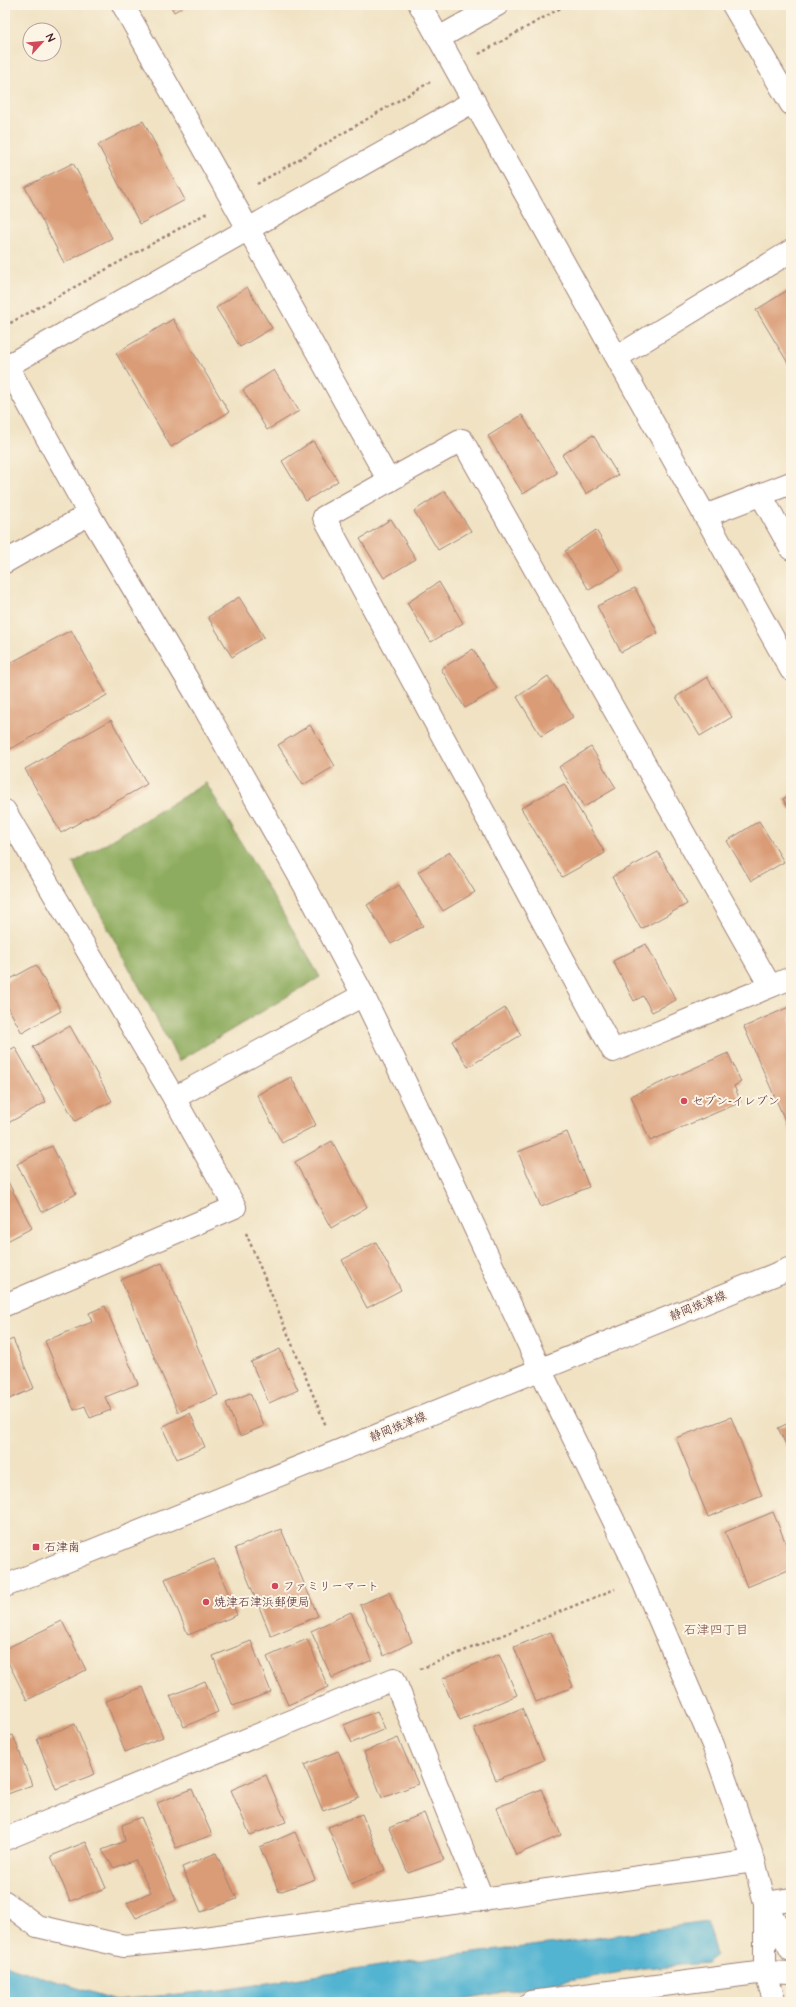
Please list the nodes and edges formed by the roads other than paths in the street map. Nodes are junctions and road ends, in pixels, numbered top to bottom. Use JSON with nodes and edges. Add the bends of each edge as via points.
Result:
{"nodes":[{"id":1,"x":123,"y":5,"type":"edge"},
{"id":2,"x":420,"y":5,"type":"edge"},
{"id":3,"x":497,"y":5,"type":"edge"},
{"id":4,"x":732,"y":5,"type":"edge"},
{"id":5,"x":439,"y":38,"type":"junction"},
{"id":6,"x":474,"y":101,"type":"junction"},
{"id":7,"x":791,"y":104,"type":"edge"},
{"id":8,"x":247,"y":228,"type":"junction"},
{"id":9,"x":791,"y":251,"type":"edge"},
{"id":10,"x":617,"y":357,"type":"junction"},
{"id":11,"x":6,"y":364,"type":"edge"},
{"id":12,"x":389,"y":481,"type":"junction"},
{"id":13,"x":791,"y":483,"type":"edge"},
{"id":14,"x":761,"y":495,"type":"junction"},
{"id":15,"x":89,"y":514,"type":"junction"},
{"id":16,"x":705,"y":516,"type":"junction"},
{"id":17,"x":791,"y":549,"type":"edge"},
{"id":18,"x":5,"y":562,"type":"edge"},
{"id":19,"x":791,"y":670,"type":"edge"},
{"id":20,"x":5,"y":811,"type":"edge"},
{"id":21,"x":791,"y":978,"type":"edge"},
{"id":22,"x":770,"y":986,"type":"junction"},
{"id":23,"x":363,"y":995,"type":"junction"},
{"id":24,"x":174,"y":1098,"type":"junction"},
{"id":25,"x":791,"y":1268,"type":"edge"},
{"id":26,"x":5,"y":1305,"type":"edge"},
{"id":27,"x":540,"y":1369,"type":"junction"},
{"id":28,"x":5,"y":1586,"type":"edge"},
{"id":29,"x":5,"y":1839,"type":"edge"},
{"id":30,"x":754,"y":1861,"type":"junction"},
{"id":31,"x":791,"y":1899,"type":"edge"},
{"id":32,"x":483,"y":1900,"type":"junction"},
{"id":33,"x":5,"y":1902,"type":"edge"},
{"id":34,"x":765,"y":1903,"type":"junction"},
{"id":35,"x":791,"y":1950,"type":"edge"},
{"id":36,"x":765,"y":1972,"type":"junction"},
{"id":37,"x":791,"y":1973,"type":"edge"},
{"id":38,"x":531,"y":2002,"type":"edge"},
{"id":39,"x":775,"y":2002,"type":"edge"}],
"edges":[{"from":1,"to":8,"type":"street"},
{"from":2,"to":5,"type":"street"},
{"from":3,"to":5,"type":"street"},
{"from":4,"to":7,"type":"street"},
{"from":5,"to":6,"type":"street"},
{"from":6,"to":8,"type":"street"},
{"from":6,"to":10,"type":"street"},
{"from":8,"to":11,"type":"street"},
{"from":8,"to":12,"type":"street"},
{"from":9,"to":10,"type":"street"},
{"from":10,"to":16,"type":"street"},
{"from":11,"to":15,"type":"street"},
{"from":12,"to":22,"type":"street","via":[[462,440]]},
{"from":12,"to":22,"type":"street","via":[[324,517],[613,1050]]},
{"from":13,"to":14,"type":"street"},
{"from":14,"to":16,"type":"street"},
{"from":14,"to":17,"type":"street"},
{"from":15,"to":18,"type":"street"},
{"from":15,"to":23,"type":"street","via":[[205,708]]},
{"from":16,"to":19,"type":"street"},
{"from":20,"to":24,"type":"street"},
{"from":21,"to":22,"type":"street"},
{"from":23,"to":24,"type":"street"},
{"from":23,"to":27,"type":"street"},
{"from":24,"to":26,"type":"street","via":[[235,1207]]},
{"from":25,"to":27,"type":"street","name":"静岡焼津線"},
{"from":27,"to":28,"type":"street","name":"静岡焼津線"},
{"from":27,"to":30,"type":"street","via":[[642,1579],[714,1745]]},
{"from":29,"to":32,"type":"street","via":[[394,1680]]},
{"from":30,"to":32,"type":"street"},
{"from":30,"to":34,"type":"street"},
{"from":31,"to":34,"type":"street"},
{"from":32,"to":33,"type":"street","via":[[204,1938],[124,1946],[37,1926]]},
{"from":34,"to":35,"type":"street"},
{"from":34,"to":36,"type":"street"},
{"from":36,"to":37,"type":"street"},
{"from":36,"to":38,"type":"street"},
{"from":36,"to":39,"type":"street"}]}
